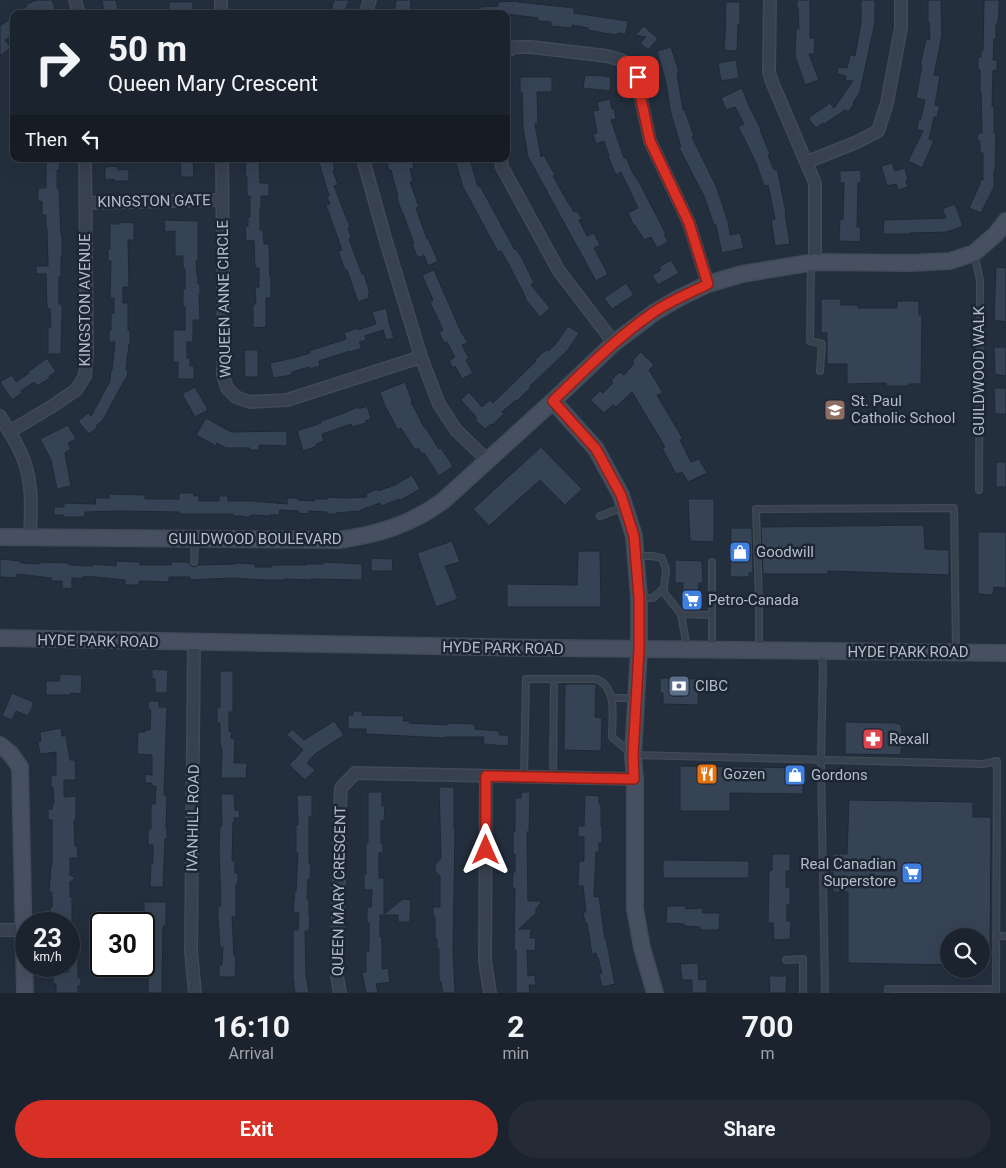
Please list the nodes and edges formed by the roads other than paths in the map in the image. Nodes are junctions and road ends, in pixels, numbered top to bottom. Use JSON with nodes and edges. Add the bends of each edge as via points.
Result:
{"nodes":[{"id":1,"x":770,"y":0,"type":"edge"},
{"id":2,"x":901,"y":0,"type":"edge"},
{"id":3,"x":510,"y":50,"type":"edge"},
{"id":4,"x":85,"y":162,"type":"edge"},
{"id":5,"x":222,"y":162,"type":"edge"},
{"id":6,"x":364,"y":162,"type":"edge"},
{"id":7,"x":501,"y":162,"type":"edge"},
{"id":8,"x":807,"y":162,"type":"junction"},
{"id":9,"x":222,"y":200,"type":"junction"},
{"id":10,"x":85,"y":203,"type":"junction"},
{"id":11,"x":1006,"y":221,"type":"edge"},
{"id":12,"x":974,"y":252,"type":"junction"},
{"id":13,"x":813,"y":262,"type":"junction"},
{"id":14,"x":708,"y":284,"type":"junction"},
{"id":15,"x":614,"y":343,"type":"junction"},
{"id":16,"x":421,"y":357,"type":"junction"},
{"id":17,"x":820,"y":371,"type":"dead end"},
{"id":18,"x":553,"y":401,"type":"junction"},
{"id":19,"x":0,"y":416,"type":"edge"},
{"id":20,"x":9,"y":432,"type":"junction"},
{"id":21,"x":488,"y":461,"type":"junction"},
{"id":22,"x":979,"y":490,"type":"dead end"},
{"id":23,"x":624,"y":507,"type":"junction"},
{"id":24,"x":600,"y":516,"type":"dead end"},
{"id":25,"x":0,"y":537,"type":"edge"},
{"id":26,"x":30,"y":538,"type":"junction"},
{"id":27,"x":195,"y":539,"type":"junction"},
{"id":28,"x":635,"y":556,"type":"junction"},
{"id":29,"x":194,"y":562,"type":"dead end"},
{"id":30,"x":712,"y":562,"type":"dead end"},
{"id":31,"x":662,"y":590,"type":"junction"},
{"id":32,"x":639,"y":598,"type":"junction"},
{"id":33,"x":681,"y":614,"type":"junction"},
{"id":34,"x":712,"y":615,"type":"junction"},
{"id":35,"x":0,"y":638,"type":"edge"},
{"id":36,"x":194,"y":643,"type":"junction"},
{"id":37,"x":639,"y":650,"type":"junction"},
{"id":38,"x":687,"y":650,"type":"junction"},
{"id":39,"x":712,"y":650,"type":"junction"},
{"id":40,"x":759,"y":651,"type":"junction"},
{"id":41,"x":822,"y":652,"type":"junction"},
{"id":42,"x":956,"y":652,"type":"junction"},
{"id":43,"x":1006,"y":653,"type":"edge"},
{"id":44,"x":554,"y":679,"type":"junction"},
{"id":45,"x":612,"y":698,"type":"junction"},
{"id":46,"x":636,"y":698,"type":"junction"},
{"id":47,"x":0,"y":744,"type":"edge"},
{"id":48,"x":633,"y":755,"type":"junction"},
{"id":49,"x":821,"y":760,"type":"junction"},
{"id":50,"x":486,"y":776,"type":"junction"},
{"id":51,"x":524,"y":776,"type":"junction"},
{"id":52,"x":553,"y":777,"type":"junction"},
{"id":53,"x":634,"y":779,"type":"junction"},
{"id":54,"x":24,"y":912,"type":"edge"},
{"id":55,"x":0,"y":930,"type":"edge"},
{"id":56,"x":15,"y":930,"type":"edge"},
{"id":57,"x":996,"y":936,"type":"junction"},
{"id":58,"x":1006,"y":936,"type":"edge"},
{"id":59,"x":786,"y":960,"type":"dead end"},
{"id":60,"x":25,"y":977,"type":"edge"},
{"id":61,"x":996,"y":991,"type":"edge"},
{"id":62,"x":25,"y":993,"type":"edge"},
{"id":63,"x":195,"y":993,"type":"edge"},
{"id":64,"x":340,"y":993,"type":"edge"},
{"id":65,"x":490,"y":993,"type":"edge"},
{"id":66,"x":655,"y":993,"type":"edge"},
{"id":67,"x":804,"y":993,"type":"edge"},
{"id":68,"x":825,"y":993,"type":"edge"},
{"id":69,"x":888,"y":993,"type":"edge"}],
"edges":[{"from":1,"to":8,"type":"street","via":[[769,72]]},
{"from":2,"to":8,"type":"street","via":[[901,28],[887,103],[878,131]]},
{"from":3,"to":14,"type":"street","via":[[531,47],[607,56],[632,66],[638,77],[650,141],[689,223]]},
{"from":4,"to":10,"type":"street","name":"KINGSTON AVENUE"},
{"from":5,"to":9,"type":"street","name":"WQUEEN ANNE CIRCLE"},
{"from":6,"to":16,"type":"street"},
{"from":7,"to":15,"type":"street","via":[[559,271]]},
{"from":8,"to":13,"type":"street","via":[[816,183]]},
{"from":9,"to":10,"type":"street","name":"KINGSTON GATE"},
{"from":9,"to":16,"type":"street","name":"WQUEEN ANNE CIRCLE","via":[[223,374],[227,388],[236,396],[250,402],[287,400]]},
{"from":10,"to":20,"type":"street","name":"KINGSTON AVENUE","via":[[85,376],[76,390]]},
{"from":11,"to":12,"type":"street","name":"GUILDWOOD BOULEVARD"},
{"from":12,"to":13,"type":"street","name":"GUILDWOOD BOULEVARD","via":[[950,262]]},
{"from":12,"to":22,"type":"lane","name":"GUILDWOOD WALK","via":[[980,280]]},
{"from":13,"to":14,"type":"street","name":"GUILDWOOD BOULEVARD","via":[[742,274]]},
{"from":13,"to":17,"type":"lane","via":[[810,341],[822,344]]},
{"from":14,"to":15,"type":"street","name":"GUILDWOOD BOULEVARD","via":[[655,312]]},
{"from":15,"to":18,"type":"street","name":"GUILDWOOD BOULEVARD"},
{"from":16,"to":21,"type":"street","via":[[439,404],[456,430]]},
{"from":18,"to":21,"type":"street","name":"GUILDWOOD BOULEVARD"},
{"from":18,"to":23,"type":"street","via":[[596,449],[621,495]]},
{"from":19,"to":20,"type":"street"},
{"from":20,"to":26,"type":"street","via":[[24,460],[29,478]]},
{"from":21,"to":27,"type":"street","name":"GUILDWOOD BOULEVARD","via":[[426,513],[394,528],[364,536],[339,540]]},
{"from":23,"to":24,"type":"lane"},
{"from":23,"to":28,"type":"street","via":[[634,536]]},
{"from":25,"to":26,"type":"street","name":"GUILDWOOD BOULEVARD"},
{"from":26,"to":27,"type":"street","name":"GUILDWOOD BOULEVARD"},
{"from":27,"to":29,"type":"lane"},
{"from":28,"to":31,"type":"lane","via":[[662,558],[666,569]]},
{"from":28,"to":32,"type":"street"},
{"from":30,"to":34,"type":"lane"},
{"from":31,"to":32,"type":"lane","via":[[653,598]]},
{"from":31,"to":33,"type":"lane"},
{"from":32,"to":37,"type":"street"},
{"from":33,"to":34,"type":"lane"},
{"from":33,"to":38,"type":"lane"},
{"from":34,"to":39,"type":"lane"},
{"from":35,"to":36,"type":"street","name":"HYDE PARK ROAD"},
{"from":36,"to":37,"type":"street","name":"HYDE PARK ROAD"},
{"from":36,"to":63,"type":"street","name":"IVANHILL ROAD","via":[[191,951]]},
{"from":37,"to":38,"type":"street","name":"HYDE PARK ROAD"},
{"from":37,"to":46,"type":"street"},
{"from":38,"to":39,"type":"street","name":"HYDE PARK ROAD"},
{"from":39,"to":40,"type":"street","name":"HYDE PARK ROAD"},
{"from":40,"to":41,"type":"street","name":"HYDE PARK ROAD"},
{"from":40,"to":42,"type":"lane","via":[[756,509],[954,508]]},
{"from":41,"to":42,"type":"street","name":"HYDE PARK ROAD"},
{"from":41,"to":49,"type":"lane"},
{"from":42,"to":43,"type":"street","name":"HYDE PARK ROAD"},
{"from":44,"to":45,"type":"lane","via":[[596,679],[608,687]]},
{"from":44,"to":51,"type":"lane","via":[[526,679]]},
{"from":44,"to":52,"type":"lane"},
{"from":45,"to":46,"type":"lane"},
{"from":45,"to":48,"type":"lane","via":[[612,737]]},
{"from":46,"to":48,"type":"street"},
{"from":47,"to":54,"type":"street","via":[[20,767]]},
{"from":48,"to":49,"type":"lane"},
{"from":48,"to":53,"type":"street"},
{"from":49,"to":57,"type":"lane","via":[[983,764],[997,761]]},
{"from":49,"to":68,"type":"lane"},
{"from":50,"to":51,"type":"street","name":"QUEEN MARY CRESCENT"},
{"from":50,"to":64,"type":"street","name":"QUEEN MARY CRESCENT","via":[[355,773],[341,788],[337,976]]},
{"from":50,"to":65,"type":"street","via":[[486,960]]},
{"from":51,"to":52,"type":"street","name":"QUEEN MARY CRESCENT"},
{"from":52,"to":53,"type":"street","name":"QUEEN MARY CRESCENT"},
{"from":53,"to":66,"type":"street","via":[[636,909],[642,948]]},
{"from":55,"to":56,"type":"street"},
{"from":57,"to":58,"type":"lane"},
{"from":57,"to":61,"type":"lane"},
{"from":59,"to":67,"type":"lane","via":[[803,959]]},
{"from":60,"to":62,"type":"street"},
{"from":61,"to":69,"type":"lane","via":[[888,989]]}]}
